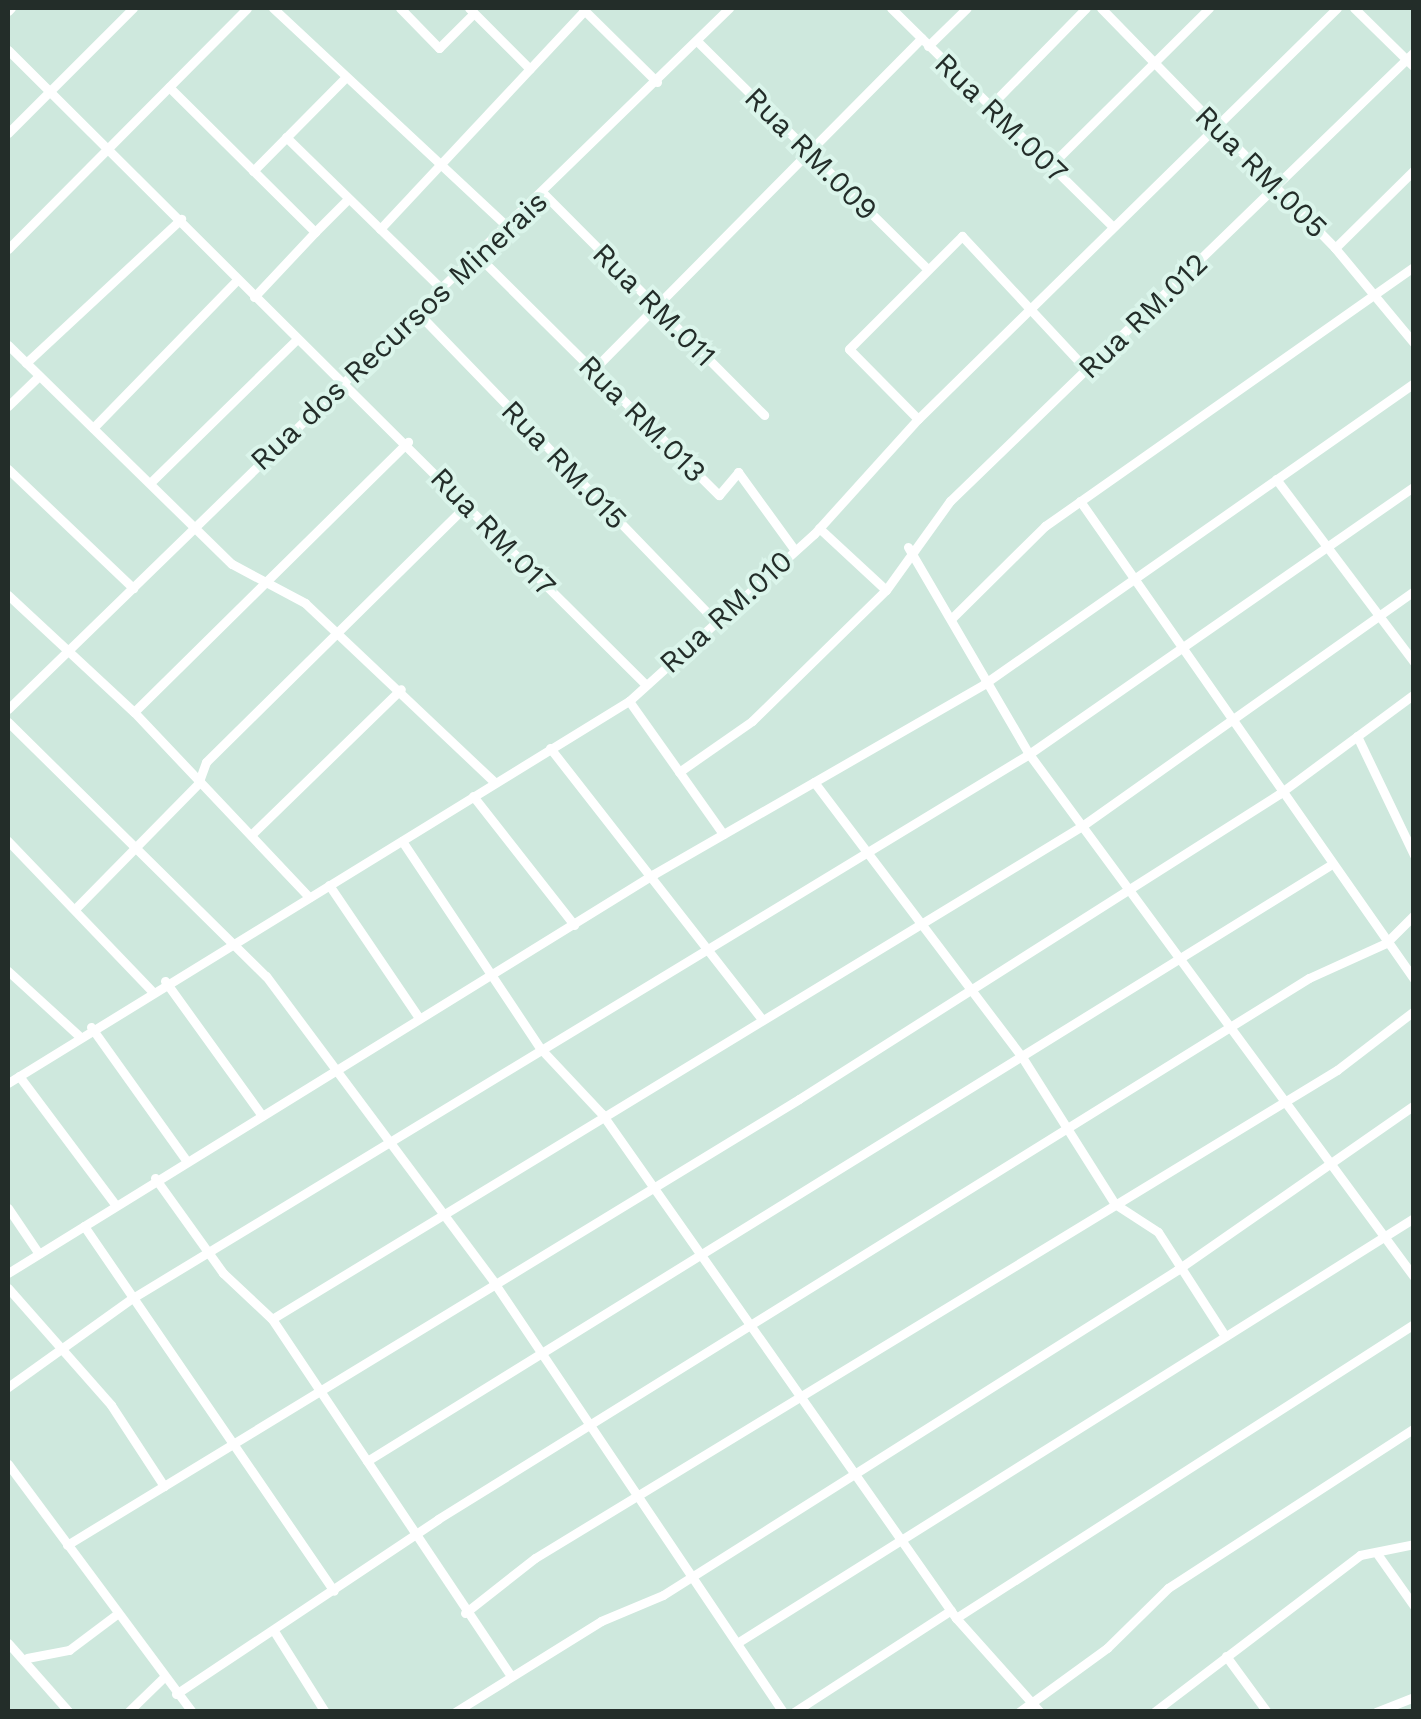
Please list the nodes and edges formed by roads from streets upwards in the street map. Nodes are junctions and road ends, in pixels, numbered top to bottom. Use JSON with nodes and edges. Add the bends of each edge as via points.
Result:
{"nodes":[{"id":1,"x":133,"y":8,"type":"edge"},
{"id":2,"x":247,"y":8,"type":"edge"},
{"id":3,"x":273,"y":8,"type":"edge"},
{"id":4,"x":403,"y":8,"type":"edge"},
{"id":5,"x":729,"y":8,"type":"edge"},
{"id":6,"x":891,"y":8,"type":"edge"},
{"id":7,"x":967,"y":8,"type":"edge"},
{"id":8,"x":1086,"y":8,"type":"edge"},
{"id":9,"x":1101,"y":8,"type":"edge"},
{"id":10,"x":1209,"y":8,"type":"edge"},
{"id":11,"x":1337,"y":8,"type":"edge"},
{"id":12,"x":1354,"y":8,"type":"edge"},
{"id":13,"x":583,"y":9,"type":"edge"},
{"id":14,"x":472,"y":10,"type":"edge"},
{"id":15,"x":697,"y":42,"type":"junction"},
{"id":16,"x":925,"y":42,"type":"junction"},
{"id":17,"x":8,"y":50,"type":"edge"},
{"id":18,"x":1411,"y":60,"type":"edge"},
{"id":19,"x":1153,"y":62,"type":"junction"},
{"id":20,"x":530,"y":69,"type":"junction"},
{"id":21,"x":343,"y":80,"type":"junction"},
{"id":22,"x":657,"y":82,"type":"junction"},
{"id":23,"x":169,"y":87,"type":"junction"},
{"id":24,"x":50,"y":92,"type":"junction"},
{"id":25,"x":990,"y":106,"type":"junction"},
{"id":26,"x":1214,"y":124,"type":"junction"},
{"id":27,"x":8,"y":133,"type":"edge"},
{"id":28,"x":286,"y":137,"type":"junction"},
{"id":29,"x":110,"y":150,"type":"junction"},
{"id":30,"x":810,"y":153,"type":"junction"},
{"id":31,"x":1050,"y":166,"type":"junction"},
{"id":32,"x":438,"y":167,"type":"junction"},
{"id":33,"x":1414,"y":170,"type":"edge"},
{"id":34,"x":253,"y":171,"type":"junction"},
{"id":35,"x":1275,"y":187,"type":"junction"},
{"id":36,"x":544,"y":194,"type":"junction"},
{"id":37,"x":348,"y":199,"type":"junction"},
{"id":38,"x":181,"y":219,"type":"junction"},
{"id":39,"x":1112,"y":226,"type":"junction"},
{"id":40,"x":508,"y":227,"type":"junction"},
{"id":41,"x":380,"y":229,"type":"junction"},
{"id":42,"x":314,"y":232,"type":"junction"},
{"id":43,"x":1335,"y":248,"type":"junction"},
{"id":44,"x":8,"y":249,"type":"edge"},
{"id":45,"x":477,"y":255,"type":"junction"},
{"id":46,"x":924,"y":267,"type":"junction"},
{"id":47,"x":1414,"y":267,"type":"edge"},
{"id":48,"x":236,"y":280,"type":"junction"},
{"id":49,"x":441,"y":288,"type":"junction"},
{"id":50,"x":1378,"y":294,"type":"junction"},
{"id":51,"x":254,"y":297,"type":"junction"},
{"id":52,"x":656,"y":307,"type":"junction"},
{"id":53,"x":1034,"y":310,"type":"junction"},
{"id":54,"x":416,"y":311,"type":"junction"},
{"id":55,"x":297,"y":340,"type":"junction"},
{"id":56,"x":1414,"y":343,"type":"edge"},
{"id":57,"x":8,"y":345,"type":"edge"},
{"id":58,"x":26,"y":363,"type":"junction"},
{"id":59,"x":594,"y":370,"type":"junction"},
{"id":60,"x":1087,"y":370,"type":"junction"},
{"id":61,"x":39,"y":376,"type":"junction"},
{"id":62,"x":337,"y":381,"type":"junction"},
{"id":63,"x":1414,"y":383,"type":"edge"},
{"id":64,"x":8,"y":406,"type":"edge"},
{"id":65,"x":764,"y":415,"type":"dead end"},
{"id":66,"x":918,"y":419,"type":"junction"},
{"id":67,"x":93,"y":428,"type":"junction"},
{"id":68,"x":408,"y":442,"type":"junction"},
{"id":69,"x":8,"y":469,"type":"edge"},
{"id":70,"x":1276,"y":480,"type":"junction"},
{"id":71,"x":150,"y":483,"type":"junction"},
{"id":72,"x":1414,"y":486,"type":"edge"},
{"id":73,"x":1080,"y":501,"type":"junction"},
{"id":74,"x":465,"y":507,"type":"junction"},
{"id":75,"x":820,"y":528,"type":"junction"},
{"id":76,"x":195,"y":529,"type":"junction"},
{"id":77,"x":1329,"y":546,"type":"junction"},
{"id":78,"x":908,"y":547,"type":"junction"},
{"id":79,"x":794,"y":550,"type":"junction"},
{"id":80,"x":1134,"y":581,"type":"junction"},
{"id":81,"x":265,"y":582,"type":"junction"},
{"id":82,"x":133,"y":588,"type":"junction"},
{"id":83,"x":886,"y":590,"type":"junction"},
{"id":84,"x":1414,"y":591,"type":"edge"},
{"id":85,"x":8,"y":595,"type":"edge"},
{"id":86,"x":1379,"y":615,"type":"junction"},
{"id":87,"x":952,"y":618,"type":"junction"},
{"id":88,"x":713,"y":619,"type":"junction"},
{"id":89,"x":331,"y":636,"type":"junction"},
{"id":90,"x":67,"y":651,"type":"junction"},
{"id":91,"x":1182,"y":651,"type":"junction"},
{"id":92,"x":1414,"y":662,"type":"edge"},
{"id":93,"x":984,"y":684,"type":"junction"},
{"id":94,"x":646,"y":685,"type":"junction"},
{"id":95,"x":401,"y":689,"type":"junction"},
{"id":96,"x":1414,"y":694,"type":"edge"},
{"id":97,"x":629,"y":701,"type":"junction"},
{"id":98,"x":8,"y":710,"type":"edge"},
{"id":99,"x":134,"y":712,"type":"junction"},
{"id":100,"x":8,"y":722,"type":"edge"},
{"id":101,"x":1232,"y":722,"type":"junction"},
{"id":102,"x":1357,"y":736,"type":"junction"},
{"id":103,"x":550,"y":748,"type":"junction"},
{"id":104,"x":1029,"y":754,"type":"junction"},
{"id":105,"x":178,"y":759,"type":"junction"},
{"id":106,"x":206,"y":762,"type":"junction"},
{"id":107,"x":679,"y":772,"type":"junction"},
{"id":108,"x":494,"y":782,"type":"junction"},
{"id":109,"x":814,"y":782,"type":"junction"},
{"id":110,"x":198,"y":784,"type":"junction"},
{"id":111,"x":1279,"y":794,"type":"junction"},
{"id":112,"x":473,"y":796,"type":"junction"},
{"id":113,"x":1082,"y":826,"type":"junction"},
{"id":114,"x":251,"y":834,"type":"junction"},
{"id":115,"x":723,"y":834,"type":"junction"},
{"id":116,"x":8,"y":841,"type":"edge"},
{"id":117,"x":402,"y":841,"type":"junction"},
{"id":118,"x":140,"y":845,"type":"junction"},
{"id":119,"x":863,"y":852,"type":"junction"},
{"id":120,"x":1414,"y":855,"type":"edge"},
{"id":121,"x":1329,"y":866,"type":"junction"},
{"id":122,"x":654,"y":874,"type":"junction"},
{"id":123,"x":329,"y":885,"type":"junction"},
{"id":124,"x":1127,"y":891,"type":"junction"},
{"id":125,"x":309,"y":897,"type":"junction"},
{"id":126,"x":76,"y":908,"type":"junction"},
{"id":127,"x":1414,"y":915,"type":"edge"},
{"id":128,"x":574,"y":925,"type":"junction"},
{"id":129,"x":918,"y":926,"type":"junction"},
{"id":130,"x":1386,"y":943,"type":"junction"},
{"id":131,"x":226,"y":944,"type":"junction"},
{"id":132,"x":705,"y":950,"type":"junction"},
{"id":133,"x":1182,"y":963,"type":"junction"},
{"id":134,"x":8,"y":971,"type":"edge"},
{"id":135,"x":494,"y":973,"type":"junction"},
{"id":136,"x":1414,"y":979,"type":"edge"},
{"id":137,"x":165,"y":981,"type":"junction"},
{"id":138,"x":968,"y":988,"type":"junction"},
{"id":139,"x":151,"y":990,"type":"junction"},
{"id":140,"x":1414,"y":1011,"type":"edge"},
{"id":141,"x":419,"y":1018,"type":"junction"},
{"id":142,"x":761,"y":1018,"type":"junction"},
{"id":143,"x":91,"y":1028,"type":"junction"},
{"id":144,"x":1231,"y":1031,"type":"junction"},
{"id":145,"x":78,"y":1036,"type":"junction"},
{"id":146,"x":540,"y":1048,"type":"junction"},
{"id":147,"x":1022,"y":1057,"type":"junction"},
{"id":148,"x":338,"y":1068,"type":"junction"},
{"id":149,"x":18,"y":1076,"type":"junction"},
{"id":150,"x":8,"y":1083,"type":"edge"},
{"id":151,"x":1284,"y":1098,"type":"junction"},
{"id":152,"x":1414,"y":1105,"type":"edge"},
{"id":153,"x":261,"y":1114,"type":"junction"},
{"id":154,"x":602,"y":1114,"type":"junction"},
{"id":155,"x":1072,"y":1130,"type":"junction"},
{"id":156,"x":388,"y":1140,"type":"junction"},
{"id":157,"x":186,"y":1160,"type":"junction"},
{"id":158,"x":1332,"y":1167,"type":"junction"},
{"id":159,"x":155,"y":1178,"type":"junction"},
{"id":160,"x":651,"y":1182,"type":"junction"},
{"id":161,"x":114,"y":1203,"type":"junction"},
{"id":162,"x":1115,"y":1204,"type":"junction"},
{"id":163,"x":8,"y":1208,"type":"edge"},
{"id":164,"x":444,"y":1213,"type":"junction"},
{"id":165,"x":1414,"y":1218,"type":"edge"},
{"id":166,"x":84,"y":1226,"type":"junction"},
{"id":167,"x":1382,"y":1236,"type":"junction"},
{"id":168,"x":208,"y":1252,"type":"junction"},
{"id":169,"x":701,"y":1252,"type":"junction"},
{"id":170,"x":39,"y":1254,"type":"junction"},
{"id":171,"x":1177,"y":1270,"type":"junction"},
{"id":172,"x":8,"y":1273,"type":"edge"},
{"id":173,"x":1414,"y":1277,"type":"edge"},
{"id":174,"x":494,"y":1281,"type":"junction"},
{"id":175,"x":8,"y":1288,"type":"edge"},
{"id":176,"x":131,"y":1299,"type":"junction"},
{"id":177,"x":272,"y":1319,"type":"junction"},
{"id":178,"x":752,"y":1324,"type":"junction"},
{"id":179,"x":1414,"y":1324,"type":"edge"},
{"id":180,"x":1224,"y":1336,"type":"junction"},
{"id":181,"x":64,"y":1345,"type":"junction"},
{"id":182,"x":543,"y":1352,"type":"junction"},
{"id":183,"x":8,"y":1387,"type":"edge"},
{"id":184,"x":315,"y":1394,"type":"junction"},
{"id":185,"x":802,"y":1395,"type":"junction"},
{"id":186,"x":591,"y":1426,"type":"junction"},
{"id":187,"x":1414,"y":1428,"type":"edge"},
{"id":188,"x":234,"y":1438,"type":"junction"},
{"id":189,"x":367,"y":1462,"type":"junction"},
{"id":190,"x":8,"y":1464,"type":"edge"},
{"id":191,"x":852,"y":1469,"type":"junction"},
{"id":192,"x":164,"y":1486,"type":"junction"},
{"id":193,"x":641,"y":1500,"type":"junction"},
{"id":194,"x":903,"y":1537,"type":"junction"},
{"id":195,"x":412,"y":1539,"type":"junction"},
{"id":196,"x":67,"y":1544,"type":"junction"},
{"id":197,"x":1414,"y":1544,"type":"edge"},
{"id":198,"x":1378,"y":1555,"type":"junction"},
{"id":199,"x":690,"y":1574,"type":"junction"},
{"id":200,"x":334,"y":1591,"type":"junction"},
{"id":201,"x":1414,"y":1606,"type":"edge"},
{"id":202,"x":465,"y":1613,"type":"junction"},
{"id":203,"x":117,"y":1614,"type":"junction"},
{"id":204,"x":954,"y":1614,"type":"junction"},
{"id":205,"x":274,"y":1630,"type":"junction"},
{"id":206,"x":737,"y":1642,"type":"junction"},
{"id":207,"x":8,"y":1643,"type":"edge"},
{"id":208,"x":1226,"y":1656,"type":"junction"},
{"id":209,"x":27,"y":1658,"type":"junction"},
{"id":210,"x":510,"y":1676,"type":"junction"},
{"id":211,"x":164,"y":1677,"type":"junction"},
{"id":212,"x":176,"y":1694,"type":"junction"},
{"id":213,"x":1414,"y":1697,"type":"edge"},
{"id":214,"x":1032,"y":1701,"type":"junction"},
{"id":215,"x":69,"y":1712,"type":"edge"},
{"id":216,"x":128,"y":1712,"type":"edge"},
{"id":217,"x":192,"y":1712,"type":"edge"},
{"id":218,"x":325,"y":1712,"type":"edge"},
{"id":219,"x":455,"y":1712,"type":"edge"},
{"id":220,"x":783,"y":1712,"type":"edge"},
{"id":221,"x":794,"y":1712,"type":"edge"},
{"id":222,"x":1019,"y":1712,"type":"edge"},
{"id":223,"x":1040,"y":1712,"type":"edge"},
{"id":224,"x":1154,"y":1712,"type":"edge"},
{"id":225,"x":1267,"y":1712,"type":"edge"},
{"id":226,"x":1376,"y":1712,"type":"edge"}],
"edges":[{"from":1,"to":24,"type":"street"},
{"from":2,"to":23,"type":"street"},
{"from":3,"to":21,"type":"street"},
{"from":4,"to":14,"type":"street","via":[[440,48]]},
{"from":5,"to":15,"type":"street","name":"Rua dos Recursos Minerais"},
{"from":6,"to":16,"type":"street","name":"Rua RM.007"},
{"from":7,"to":16,"type":"street"},
{"from":8,"to":25,"type":"street"},
{"from":9,"to":19,"type":"street","name":"Rua RM.005"},
{"from":10,"to":19,"type":"street"},
{"from":11,"to":26,"type":"street","name":"Rua RM.010"},
{"from":12,"to":18,"type":"street"},
{"from":13,"to":20,"type":"street"},
{"from":13,"to":22,"type":"street"},
{"from":14,"to":20,"type":"street"},
{"from":15,"to":22,"type":"street","name":"Rua dos Recursos Minerais"},
{"from":15,"to":30,"type":"street","name":"Rua RM.009"},
{"from":16,"to":25,"type":"street","name":"Rua RM.007"},
{"from":16,"to":30,"type":"street"},
{"from":17,"to":24,"type":"street","name":"Rua RM.017"},
{"from":18,"to":35,"type":"street","name":"Rua RM.012"},
{"from":19,"to":26,"type":"street","name":"Rua RM.005"},
{"from":19,"to":31,"type":"street"},
{"from":20,"to":32,"type":"street"},
{"from":21,"to":28,"type":"street"},
{"from":21,"to":32,"type":"street"},
{"from":22,"to":36,"type":"street","name":"Rua dos Recursos Minerais"},
{"from":23,"to":29,"type":"street"},
{"from":23,"to":34,"type":"street"},
{"from":24,"to":27,"type":"street"},
{"from":24,"to":29,"type":"street","name":"Rua RM.017"},
{"from":25,"to":31,"type":"street","name":"Rua RM.007"},
{"from":26,"to":35,"type":"street","name":"Rua RM.005"},
{"from":26,"to":39,"type":"street","name":"Rua RM.010"},
{"from":28,"to":34,"type":"street"},
{"from":28,"to":37,"type":"street"},
{"from":29,"to":38,"type":"street","name":"Rua RM.017"},
{"from":29,"to":44,"type":"street"},
{"from":30,"to":46,"type":"street","name":"Rua RM.009"},
{"from":30,"to":52,"type":"street"},
{"from":31,"to":39,"type":"street","name":"Rua RM.007"},
{"from":32,"to":40,"type":"street"},
{"from":32,"to":41,"type":"street"},
{"from":33,"to":43,"type":"street"},
{"from":34,"to":42,"type":"street"},
{"from":35,"to":43,"type":"street","name":"Rua RM.005"},
{"from":35,"to":60,"type":"street","name":"Rua RM.012"},
{"from":36,"to":40,"type":"street","name":"Rua dos Recursos Minerais"},
{"from":36,"to":52,"type":"street","name":"Rua RM.011"},
{"from":37,"to":41,"type":"street"},
{"from":37,"to":42,"type":"street"},
{"from":38,"to":48,"type":"street","name":"Rua RM.017"},
{"from":38,"to":58,"type":"street"},
{"from":39,"to":53,"type":"street","name":"Rua RM.010"},
{"from":40,"to":45,"type":"street","name":"Rua dos Recursos Minerais"},
{"from":41,"to":49,"type":"street"},
{"from":42,"to":51,"type":"street"},
{"from":43,"to":50,"type":"street","name":"Rua RM.005"},
{"from":45,"to":49,"type":"street","name":"Rua dos Recursos Minerais"},
{"from":45,"to":59,"type":"street","name":"Rua RM.013"},
{"from":46,"to":53,"type":"street","via":[[962,236]]},
{"from":46,"to":66,"type":"street","via":[[849,349]]},
{"from":47,"to":50,"type":"street"},
{"from":48,"to":51,"type":"street","name":"Rua RM.017"},
{"from":48,"to":67,"type":"street"},
{"from":49,"to":54,"type":"street","name":"Rua dos Recursos Minerais"},
{"from":50,"to":56,"type":"street","name":"Rua RM.005"},
{"from":50,"to":73,"type":"street"},
{"from":51,"to":55,"type":"street","name":"Rua RM.017"},
{"from":52,"to":59,"type":"street"},
{"from":52,"to":65,"type":"street","name":"Rua RM.011"},
{"from":53,"to":60,"type":"street"},
{"from":53,"to":66,"type":"street","name":"Rua RM.010"},
{"from":54,"to":62,"type":"street","name":"Rua dos Recursos Minerais"},
{"from":54,"to":88,"type":"street","name":"Rua RM.015"},
{"from":55,"to":62,"type":"street","name":"Rua RM.017"},
{"from":55,"to":71,"type":"street"},
{"from":57,"to":58,"type":"street"},
{"from":58,"to":61,"type":"street"},
{"from":59,"to":79,"type":"street","name":"Rua RM.013","via":[[719,495],[738,472]]},
{"from":60,"to":78,"type":"street","name":"Rua RM.012"},
{"from":61,"to":64,"type":"street"},
{"from":61,"to":67,"type":"street"},
{"from":62,"to":68,"type":"street","name":"Rua RM.017"},
{"from":62,"to":76,"type":"street","name":"Rua dos Recursos Minerais"},
{"from":63,"to":70,"type":"street"},
{"from":66,"to":75,"type":"street","name":"Rua RM.010"},
{"from":67,"to":71,"type":"street"},
{"from":68,"to":74,"type":"street","name":"Rua RM.017"},
{"from":68,"to":81,"type":"street"},
{"from":69,"to":82,"type":"street"},
{"from":70,"to":77,"type":"street"},
{"from":70,"to":80,"type":"street"},
{"from":71,"to":76,"type":"street"},
{"from":72,"to":77,"type":"street"},
{"from":73,"to":80,"type":"street"},
{"from":73,"to":87,"type":"street"},
{"from":74,"to":89,"type":"street"},
{"from":74,"to":94,"type":"street","name":"Rua RM.017"},
{"from":75,"to":79,"type":"street","name":"Rua RM.010"},
{"from":75,"to":83,"type":"street"},
{"from":76,"to":81,"type":"street"},
{"from":76,"to":82,"type":"street","name":"Rua dos Recursos Minerais"},
{"from":77,"to":86,"type":"street"},
{"from":77,"to":91,"type":"street"},
{"from":78,"to":83,"type":"street","name":"Rua RM.012"},
{"from":78,"to":87,"type":"street"},
{"from":79,"to":88,"type":"street","name":"Rua RM.010"},
{"from":80,"to":91,"type":"street"},
{"from":80,"to":93,"type":"street"},
{"from":81,"to":89,"type":"street","via":[[305,603]]},
{"from":81,"to":99,"type":"street"},
{"from":82,"to":90,"type":"street","name":"Rua dos Recursos Minerais"},
{"from":83,"to":107,"type":"street","name":"Rua RM.012","via":[[752,721]]},
{"from":84,"to":86,"type":"street"},
{"from":85,"to":90,"type":"street"},
{"from":86,"to":92,"type":"street"},
{"from":86,"to":101,"type":"street"},
{"from":87,"to":93,"type":"street"},
{"from":88,"to":94,"type":"street","name":"Rua RM.010"},
{"from":89,"to":95,"type":"street"},
{"from":89,"to":106,"type":"street"},
{"from":90,"to":98,"type":"street","name":"Rua dos Recursos Minerais"},
{"from":90,"to":99,"type":"street"},
{"from":91,"to":101,"type":"street"},
{"from":91,"to":104,"type":"street"},
{"from":93,"to":104,"type":"street"},
{"from":93,"to":109,"type":"street"},
{"from":94,"to":97,"type":"street","name":"Rua RM.010"},
{"from":95,"to":108,"type":"street"},
{"from":95,"to":114,"type":"street"},
{"from":96,"to":102,"type":"street"},
{"from":97,"to":103,"type":"street","name":"Rua RM.010"},
{"from":97,"to":107,"type":"street"},
{"from":99,"to":105,"type":"street"},
{"from":100,"to":118,"type":"street"},
{"from":101,"to":111,"type":"street"},
{"from":101,"to":113,"type":"street"},
{"from":102,"to":111,"type":"street"},
{"from":102,"to":120,"type":"street"},
{"from":103,"to":108,"type":"street","name":"Rua RM.010"},
{"from":103,"to":122,"type":"street"},
{"from":104,"to":113,"type":"street"},
{"from":104,"to":119,"type":"street"},
{"from":105,"to":106,"type":"street"},
{"from":105,"to":110,"type":"street"},
{"from":106,"to":110,"type":"street"},
{"from":107,"to":115,"type":"street"},
{"from":108,"to":112,"type":"street","name":"Rua RM.010"},
{"from":109,"to":115,"type":"street"},
{"from":109,"to":119,"type":"street"},
{"from":110,"to":114,"type":"street"},
{"from":110,"to":118,"type":"street"},
{"from":111,"to":121,"type":"street"},
{"from":111,"to":124,"type":"street"},
{"from":112,"to":117,"type":"street","name":"Rua RM.010"},
{"from":112,"to":128,"type":"street"},
{"from":113,"to":124,"type":"street"},
{"from":113,"to":129,"type":"street"},
{"from":114,"to":125,"type":"street"},
{"from":115,"to":122,"type":"street"},
{"from":116,"to":126,"type":"street"},
{"from":117,"to":123,"type":"street","name":"Rua RM.010"},
{"from":117,"to":135,"type":"street"},
{"from":118,"to":126,"type":"street"},
{"from":118,"to":131,"type":"street"},
{"from":119,"to":129,"type":"street"},
{"from":119,"to":132,"type":"street"},
{"from":121,"to":130,"type":"street"},
{"from":121,"to":133,"type":"street"},
{"from":122,"to":128,"type":"street"},
{"from":122,"to":132,"type":"street"},
{"from":123,"to":125,"type":"street","name":"Rua RM.010"},
{"from":123,"to":141,"type":"street"},
{"from":124,"to":133,"type":"street"},
{"from":124,"to":138,"type":"street"},
{"from":125,"to":131,"type":"street","name":"Rua RM.010"},
{"from":126,"to":139,"type":"street"},
{"from":127,"to":130,"type":"street"},
{"from":128,"to":135,"type":"street"},
{"from":129,"to":138,"type":"street"},
{"from":129,"to":142,"type":"street"},
{"from":130,"to":136,"type":"street"},
{"from":130,"to":144,"type":"street","via":[[1309,978]]},
{"from":131,"to":137,"type":"street","name":"Rua RM.010"},
{"from":131,"to":148,"type":"street","via":[[266,976]]},
{"from":132,"to":142,"type":"street"},
{"from":132,"to":146,"type":"street"},
{"from":133,"to":144,"type":"street"},
{"from":133,"to":147,"type":"street"},
{"from":134,"to":145,"type":"street"},
{"from":135,"to":141,"type":"street"},
{"from":135,"to":146,"type":"street"},
{"from":137,"to":139,"type":"street","name":"Rua RM.010"},
{"from":137,"to":153,"type":"street"},
{"from":138,"to":147,"type":"street"},
{"from":138,"to":160,"type":"street"},
{"from":139,"to":143,"type":"street","name":"Rua RM.010"},
{"from":140,"to":151,"type":"street"},
{"from":141,"to":148,"type":"street"},
{"from":142,"to":154,"type":"street"},
{"from":143,"to":145,"type":"street","name":"Rua RM.010"},
{"from":143,"to":157,"type":"street"},
{"from":144,"to":151,"type":"street"},
{"from":144,"to":155,"type":"street"},
{"from":145,"to":149,"type":"street","name":"Rua RM.010"},
{"from":146,"to":154,"type":"street"},
{"from":146,"to":156,"type":"street"},
{"from":147,"to":155,"type":"street"},
{"from":147,"to":169,"type":"street"},
{"from":148,"to":153,"type":"street"},
{"from":148,"to":156,"type":"street"},
{"from":149,"to":150,"type":"street","name":"Rua RM.010"},
{"from":149,"to":161,"type":"street"},
{"from":151,"to":158,"type":"street"},
{"from":151,"to":162,"type":"street"},
{"from":152,"to":158,"type":"street"},
{"from":153,"to":157,"type":"street"},
{"from":154,"to":160,"type":"street"},
{"from":154,"to":164,"type":"street"},
{"from":155,"to":162,"type":"street"},
{"from":155,"to":178,"type":"street"},
{"from":156,"to":164,"type":"street"},
{"from":156,"to":168,"type":"street"},
{"from":157,"to":159,"type":"street"},
{"from":158,"to":167,"type":"street"},
{"from":158,"to":171,"type":"street"},
{"from":159,"to":161,"type":"street"},
{"from":159,"to":168,"type":"street"},
{"from":160,"to":169,"type":"street"},
{"from":160,"to":174,"type":"street"},
{"from":161,"to":166,"type":"street"},
{"from":162,"to":171,"type":"street","via":[[1158,1232]]},
{"from":162,"to":185,"type":"street"},
{"from":163,"to":170,"type":"street"},
{"from":164,"to":174,"type":"street"},
{"from":164,"to":177,"type":"street"},
{"from":165,"to":167,"type":"street"},
{"from":166,"to":170,"type":"street"},
{"from":166,"to":176,"type":"street"},
{"from":167,"to":173,"type":"street"},
{"from":167,"to":180,"type":"street"},
{"from":168,"to":176,"type":"street"},
{"from":168,"to":177,"type":"street"},
{"from":169,"to":178,"type":"street"},
{"from":169,"to":182,"type":"street"},
{"from":170,"to":172,"type":"street"},
{"from":171,"to":180,"type":"street","via":[[1194,1280]]},
{"from":171,"to":191,"type":"street"},
{"from":174,"to":182,"type":"street"},
{"from":174,"to":184,"type":"street"},
{"from":175,"to":181,"type":"street"},
{"from":176,"to":181,"type":"street"},
{"from":176,"to":188,"type":"street"},
{"from":177,"to":184,"type":"street"},
{"from":178,"to":185,"type":"street"},
{"from":178,"to":186,"type":"street"},
{"from":179,"to":204,"type":"street"},
{"from":180,"to":194,"type":"street"},
{"from":181,"to":183,"type":"street"},
{"from":181,"to":192,"type":"street"},
{"from":182,"to":186,"type":"street"},
{"from":182,"to":189,"type":"street"},
{"from":184,"to":188,"type":"street"},
{"from":184,"to":189,"type":"street"},
{"from":185,"to":191,"type":"street"},
{"from":185,"to":193,"type":"street"},
{"from":186,"to":193,"type":"street"},
{"from":186,"to":195,"type":"street"},
{"from":187,"to":214,"type":"street","via":[[1168,1588],[1107,1648]]},
{"from":188,"to":192,"type":"street"},
{"from":188,"to":200,"type":"street"},
{"from":189,"to":195,"type":"street"},
{"from":190,"to":196,"type":"street"},
{"from":191,"to":194,"type":"street"},
{"from":191,"to":199,"type":"street"},
{"from":192,"to":196,"type":"street"},
{"from":193,"to":199,"type":"street"},
{"from":193,"to":202,"type":"street","via":[[536,1558]]},
{"from":194,"to":204,"type":"street"},
{"from":194,"to":206,"type":"street"},
{"from":195,"to":200,"type":"street"},
{"from":195,"to":202,"type":"street"},
{"from":196,"to":203,"type":"street"},
{"from":197,"to":198,"type":"street"},
{"from":198,"to":201,"type":"street"},
{"from":198,"to":208,"type":"street","via":[[1372,1547]]},
{"from":199,"to":206,"type":"street"},
{"from":199,"to":210,"type":"street"},
{"from":200,"to":205,"type":"street"},
{"from":202,"to":210,"type":"street"},
{"from":203,"to":209,"type":"street","via":[[69,1650]]},
{"from":203,"to":211,"type":"street"},
{"from":204,"to":214,"type":"street"},
{"from":204,"to":221,"type":"street"},
{"from":205,"to":212,"type":"street"},
{"from":205,"to":218,"type":"street"},
{"from":206,"to":220,"type":"street"},
{"from":207,"to":209,"type":"street"},
{"from":208,"to":224,"type":"street"},
{"from":208,"to":225,"type":"street"},
{"from":209,"to":215,"type":"street"},
{"from":210,"to":219,"type":"street"},
{"from":211,"to":212,"type":"street"},
{"from":211,"to":216,"type":"street"},
{"from":212,"to":217,"type":"street"},
{"from":213,"to":226,"type":"street"},
{"from":214,"to":222,"type":"street"},
{"from":214,"to":223,"type":"street"}]}
